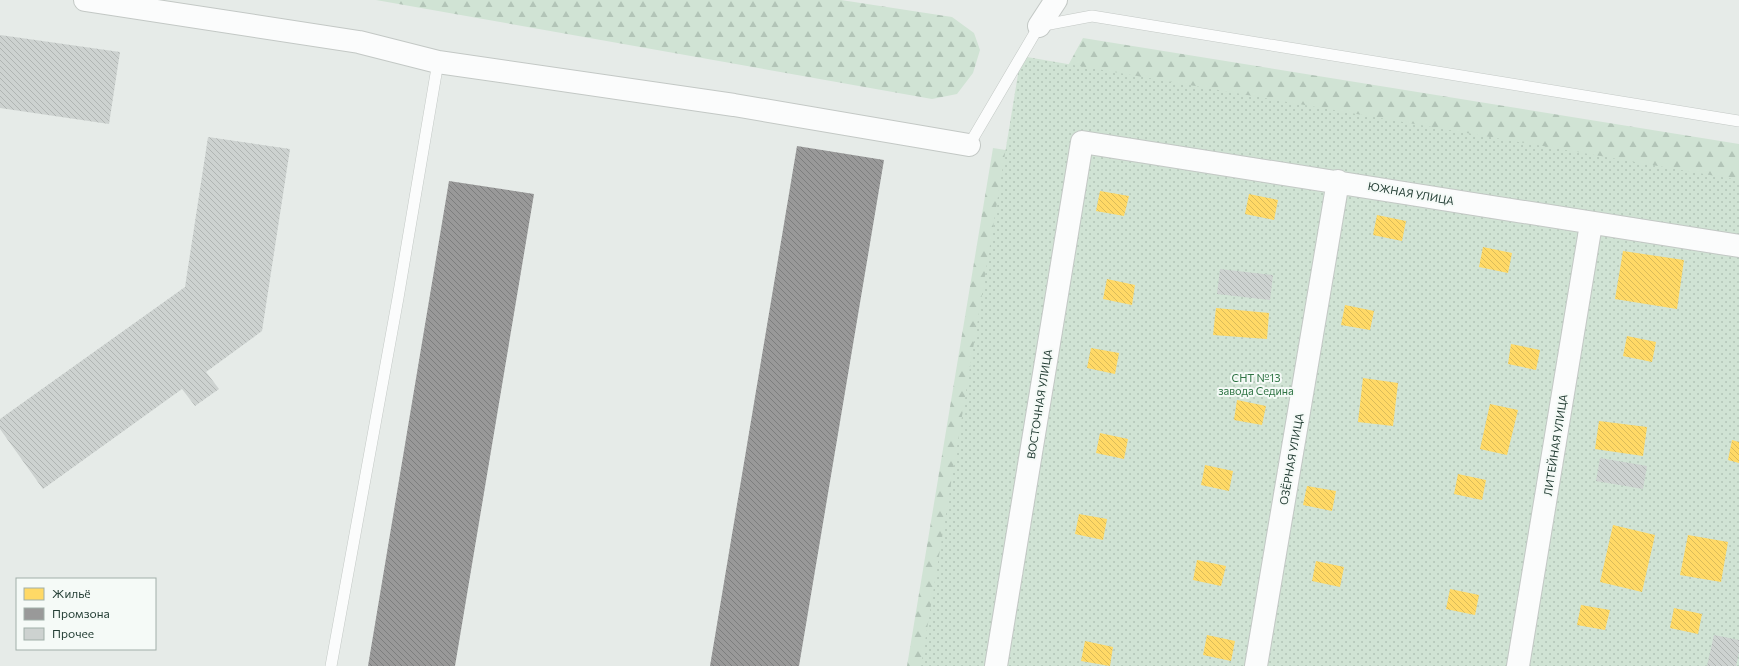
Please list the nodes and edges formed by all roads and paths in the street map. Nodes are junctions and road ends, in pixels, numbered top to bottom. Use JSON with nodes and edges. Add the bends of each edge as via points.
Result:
{"nodes":[{"id":1,"x":85,"y":0,"type":"edge"},
{"id":2,"x":1056,"y":0,"type":"edge"},
{"id":3,"x":1039,"y":26,"type":"junction"},
{"id":4,"x":438,"y":62,"type":"junction"},
{"id":5,"x":1739,"y":121,"type":"edge"},
{"id":6,"x":1082,"y":142,"type":"joint"},
{"id":7,"x":969,"y":145,"type":"joint"},
{"id":8,"x":1338,"y":181,"type":"junction"},
{"id":9,"x":1592,"y":224,"type":"junction"},
{"id":10,"x":1739,"y":246,"type":"edge"},
{"id":11,"x":331,"y":666,"type":"edge"},
{"id":12,"x":996,"y":666,"type":"edge"},
{"id":13,"x":1256,"y":666,"type":"edge"},
{"id":14,"x":1518,"y":666,"type":"edge"}],
"edges":[{"from":1,"to":4,"type":"street","via":[[359,42]]},
{"from":2,"to":3,"type":"street"},
{"from":3,"to":5,"type":"lane","via":[[1092,16]]},
{"from":3,"to":7,"type":"lane"},
{"from":4,"to":7,"type":"street","via":[[734,105]]},
{"from":4,"to":11,"type":"lane"},
{"from":6,"to":8,"type":"street","name":"ЮЖНАЯ УЛИЦА"},
{"from":6,"to":12,"type":"street","name":"ВОСТОЧНАЯ УЛИЦА"},
{"from":8,"to":9,"type":"street","name":"ЮЖНАЯ УЛИЦА"},
{"from":8,"to":13,"type":"street","name":"ОЗЁРНАЯ УЛИЦА"},
{"from":9,"to":10,"type":"street","name":"ЮЖНАЯ УЛИЦА"},
{"from":9,"to":14,"type":"street","name":"ЛИТЕЙНАЯ УЛИЦА"}]}
